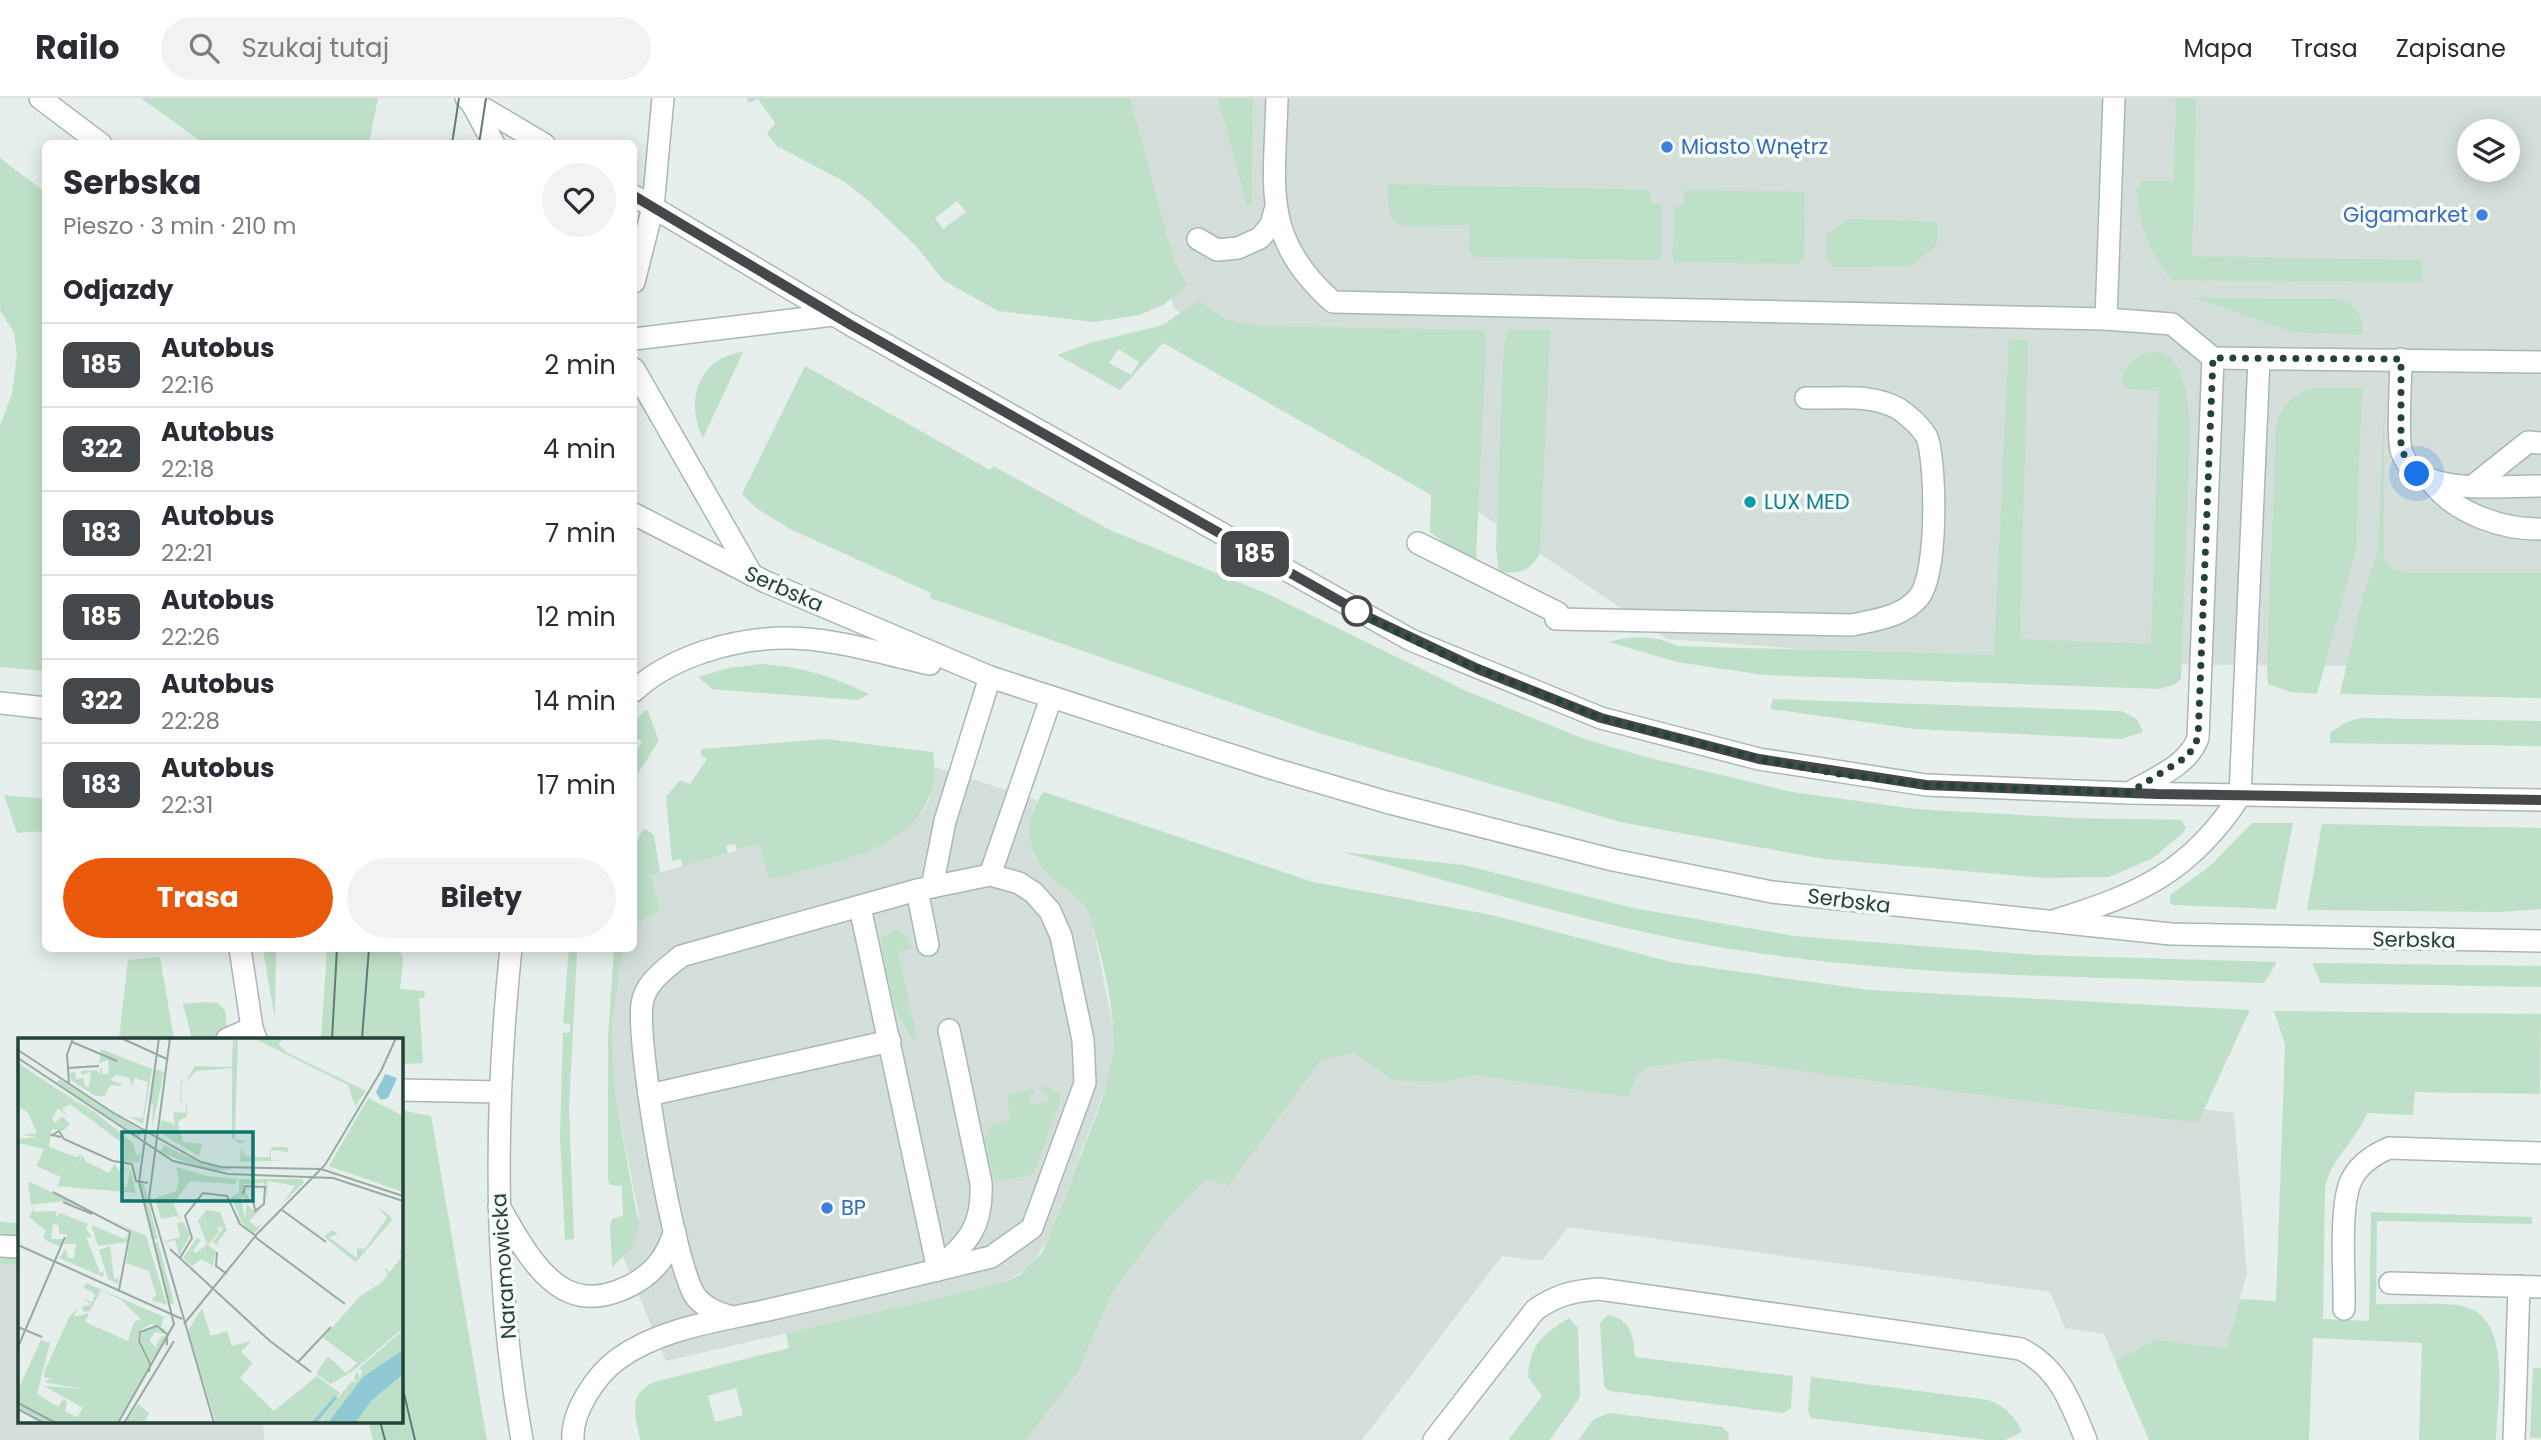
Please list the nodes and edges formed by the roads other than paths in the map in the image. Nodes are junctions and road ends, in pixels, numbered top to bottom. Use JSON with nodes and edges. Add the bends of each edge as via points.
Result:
{"nodes":[{"id":1,"x":40,"y":98,"type":"edge"},
{"id":2,"x":663,"y":98,"type":"edge"},
{"id":3,"x":1277,"y":98,"type":"edge"},
{"id":4,"x":2114,"y":98,"type":"edge"},
{"id":5,"x":468,"y":99,"type":"edge"},
{"id":6,"x":96,"y":140,"type":"edge"},
{"id":7,"x":492,"y":140,"type":"edge"},
{"id":8,"x":537,"y":140,"type":"edge"},
{"id":9,"x":637,"y":198,"type":"edge"},
{"id":10,"x":653,"y":207,"type":"junction"},
{"id":11,"x":1275,"y":210,"type":"junction"},
{"id":12,"x":1198,"y":239,"type":"dead end"},
{"id":13,"x":637,"y":270,"type":"edge"},
{"id":14,"x":832,"y":314,"type":"junction"},
{"id":15,"x":2106,"y":319,"type":"junction"},
{"id":16,"x":637,"y":339,"type":"edge"},
{"id":17,"x":2213,"y":358,"type":"junction"},
{"id":18,"x":2259,"y":359,"type":"junction"},
{"id":19,"x":2401,"y":359,"type":"junction"},
{"id":20,"x":2541,"y":362,"type":"edge"},
{"id":21,"x":637,"y":374,"type":"edge"},
{"id":22,"x":1806,"y":398,"type":"dead end"},
{"id":23,"x":2541,"y":443,"type":"edge"},
{"id":24,"x":2432,"y":482,"type":"junction"},
{"id":25,"x":2473,"y":485,"type":"junction"},
{"id":26,"x":2541,"y":486,"type":"edge"},
{"id":27,"x":637,"y":516,"type":"edge"},
{"id":28,"x":2541,"y":529,"type":"edge"},
{"id":29,"x":1418,"y":543,"type":"dead end"},
{"id":30,"x":752,"y":575,"type":"junction"},
{"id":31,"x":990,"y":677,"type":"junction"},
{"id":32,"x":637,"y":688,"type":"edge"},
{"id":33,"x":1051,"y":698,"type":"junction"},
{"id":34,"x":0,"y":703,"type":"edge"},
{"id":35,"x":42,"y":708,"type":"edge"},
{"id":36,"x":2129,"y":793,"type":"junction"},
{"id":37,"x":2240,"y":796,"type":"junction"},
{"id":38,"x":2541,"y":800,"type":"edge"},
{"id":39,"x":990,"y":875,"type":"junction"},
{"id":40,"x":924,"y":888,"type":"junction"},
{"id":41,"x":860,"y":907,"type":"junction"},
{"id":42,"x":2047,"y":923,"type":"junction"},
{"id":43,"x":2541,"y":941,"type":"edge"},
{"id":44,"x":928,"y":945,"type":"dead end"},
{"id":45,"x":241,"y":952,"type":"edge"},
{"id":46,"x":511,"y":952,"type":"edge"},
{"id":47,"x":949,"y":1030,"type":"dead end"},
{"id":48,"x":254,"y":1034,"type":"edge"},
{"id":49,"x":232,"y":1038,"type":"edge"},
{"id":50,"x":890,"y":1041,"type":"junction"},
{"id":51,"x":402,"y":1090,"type":"edge"},
{"id":52,"x":500,"y":1092,"type":"junction"},
{"id":53,"x":649,"y":1095,"type":"junction"},
{"id":54,"x":2541,"y":1153,"type":"edge"},
{"id":55,"x":499,"y":1206,"type":"junction"},
{"id":56,"x":675,"y":1232,"type":"junction"},
{"id":57,"x":0,"y":1246,"type":"edge"},
{"id":58,"x":18,"y":1247,"type":"edge"},
{"id":59,"x":938,"y":1270,"type":"junction"},
{"id":60,"x":2390,"y":1283,"type":"dead end"},
{"id":61,"x":2519,"y":1286,"type":"junction"},
{"id":62,"x":2541,"y":1287,"type":"edge"},
{"id":63,"x":2344,"y":1309,"type":"dead end"},
{"id":64,"x":732,"y":1317,"type":"junction"},
{"id":65,"x":522,"y":1440,"type":"edge"},
{"id":66,"x":573,"y":1440,"type":"edge"},
{"id":67,"x":1434,"y":1440,"type":"edge"},
{"id":68,"x":2086,"y":1440,"type":"edge"},
{"id":69,"x":2514,"y":1440,"type":"edge"}],
"edges":[{"from":1,"to":6,"type":"street"},
{"from":2,"to":10,"type":"street"},
{"from":3,"to":11,"type":"street"},
{"from":4,"to":15,"type":"street"},
{"from":5,"to":7,"type":"street"},
{"from":5,"to":8,"type":"street"},
{"from":9,"to":10,"type":"street"},
{"from":10,"to":13,"type":"street"},
{"from":10,"to":14,"type":"street"},
{"from":11,"to":12,"type":"street","via":[[1271,225],[1260,238],[1238,248],[1217,250]]},
{"from":11,"to":15,"type":"street","via":[[1296,262],[1333,302]]},
{"from":14,"to":16,"type":"street"},
{"from":14,"to":36,"type":"street","via":[[1411,640],[1601,718],[1759,759],[1838,774],[1926,785]]},
{"from":15,"to":17,"type":"street","via":[[2172,324]]},
{"from":17,"to":18,"type":"street"},
{"from":17,"to":36,"type":"street","via":[[2198,738],[2188,756]]},
{"from":18,"to":19,"type":"street"},
{"from":18,"to":37,"type":"street"},
{"from":19,"to":20,"type":"street"},
{"from":19,"to":24,"type":"street","via":[[2401,450],[2417,474]]},
{"from":21,"to":30,"type":"street"},
{"from":22,"to":29,"type":"street","via":[[1880,400],[1903,411],[1928,437],[1933,473],[1933,559],[1920,597],[1892,617],[1852,625],[1557,616]]},
{"from":23,"to":25,"type":"street","via":[[2528,442]]},
{"from":24,"to":25,"type":"street"},
{"from":24,"to":28,"type":"street","via":[[2477,515]]},
{"from":25,"to":26,"type":"street"},
{"from":27,"to":30,"type":"street","name":"Serbska"},
{"from":30,"to":31,"type":"street","name":"Serbska"},
{"from":31,"to":32,"type":"street","via":[[779,635],[739,640],[684,659]]},
{"from":31,"to":33,"type":"street","name":"Serbska"},
{"from":31,"to":40,"type":"street"},
{"from":33,"to":39,"type":"street"},
{"from":33,"to":42,"type":"street","name":"Serbska","via":[[1360,794],[1613,860],[1772,892]]},
{"from":34,"to":35,"type":"street"},
{"from":36,"to":37,"type":"street"},
{"from":37,"to":38,"type":"street"},
{"from":37,"to":42,"type":"street","via":[[2217,830],[2157,880],[2117,901]]},
{"from":39,"to":40,"type":"street"},
{"from":39,"to":59,"type":"street","via":[[1019,883],[1034,893],[1056,923],[1083,1040],[1084,1083],[1032,1228],[991,1257]]},
{"from":40,"to":41,"type":"street"},
{"from":40,"to":44,"type":"street"},
{"from":41,"to":50,"type":"street"},
{"from":41,"to":53,"type":"street","via":[[681,956],[653,979],[642,1002]]},
{"from":42,"to":43,"type":"street","name":"Serbska","via":[[2171,934]]},
{"from":45,"to":48,"type":"street"},
{"from":46,"to":52,"type":"street","name":"Naramowicka"},
{"from":47,"to":59,"type":"street","via":[[982,1202],[971,1237]]},
{"from":48,"to":49,"type":"street"},
{"from":50,"to":53,"type":"street"},
{"from":50,"to":59,"type":"street"},
{"from":51,"to":52,"type":"street"},
{"from":52,"to":55,"type":"street","name":"Naramowicka"},
{"from":53,"to":56,"type":"street"},
{"from":54,"to":63,"type":"street","via":[[2389,1148],[2372,1156],[2350,1183]]},
{"from":55,"to":56,"type":"street","via":[[527,1254],[570,1292],[607,1295],[639,1282],[660,1261]]},
{"from":55,"to":65,"type":"street","name":"Naramowicka","via":[[512,1382]]},
{"from":56,"to":64,"type":"street","via":[[696,1297],[710,1310]]},
{"from":57,"to":58,"type":"street"},
{"from":59,"to":64,"type":"street"},
{"from":60,"to":61,"type":"street"},
{"from":61,"to":62,"type":"street"},
{"from":61,"to":69,"type":"street"},
{"from":64,"to":66,"type":"street","via":[[670,1332],[618,1359],[582,1404],[572,1429]]},
{"from":67,"to":68,"type":"street","via":[[1535,1310],[1555,1297],[1599,1289],[2021,1349],[2040,1358],[2054,1373]]}]}
